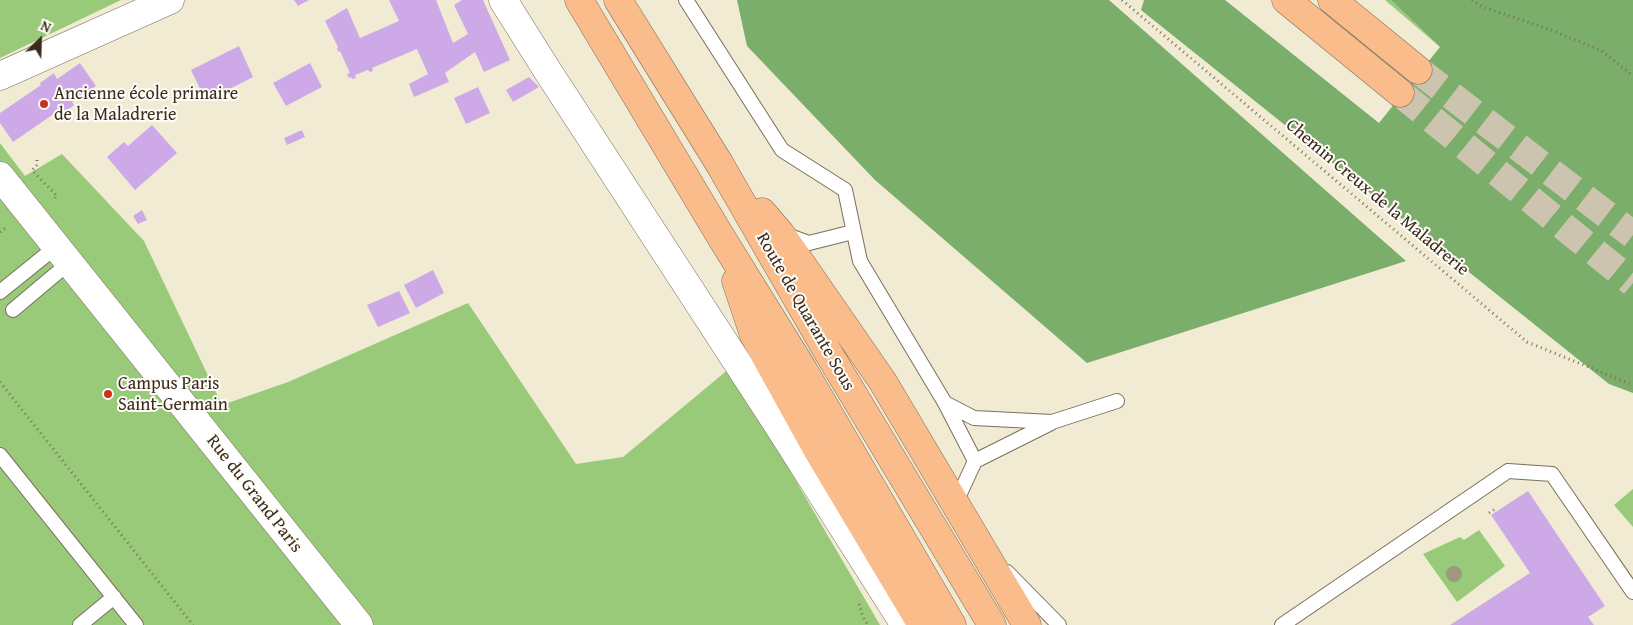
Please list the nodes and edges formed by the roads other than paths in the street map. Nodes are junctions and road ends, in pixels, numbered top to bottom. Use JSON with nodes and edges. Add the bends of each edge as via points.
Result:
{"nodes":[{"id":1,"x":170,"y":0,"type":"edge"},
{"id":2,"x":503,"y":0,"type":"edge"},
{"id":3,"x":579,"y":0,"type":"edge"},
{"id":4,"x":618,"y":0,"type":"edge"},
{"id":5,"x":686,"y":0,"type":"edge"},
{"id":6,"x":1286,"y":0,"type":"edge"},
{"id":7,"x":1332,"y":0,"type":"edge"},
{"id":8,"x":1418,"y":70,"type":"tunnel mouth"},
{"id":9,"x":0,"y":76,"type":"edge"},
{"id":10,"x":1400,"y":93,"type":"tunnel mouth"},
{"id":11,"x":719,"y":164,"type":"junction"},
{"id":12,"x":0,"y":176,"type":"edge"},
{"id":13,"x":780,"y":232,"type":"junction"},
{"id":14,"x":853,"y":232,"type":"junction"},
{"id":15,"x":721,"y":237,"type":"junction"},
{"id":16,"x":63,"y":254,"type":"junction"},
{"id":17,"x":0,"y":292,"type":"edge"},
{"id":18,"x":13,"y":310,"type":"dead end"},
{"id":19,"x":1117,"y":401,"type":"dead end"},
{"id":20,"x":945,"y":403,"type":"junction"},
{"id":21,"x":1052,"y":422,"type":"junction"},
{"id":22,"x":0,"y":455,"type":"edge"},
{"id":23,"x":975,"y":461,"type":"junction"},
{"id":24,"x":955,"y":504,"type":"junction"},
{"id":25,"x":978,"y":543,"type":"junction"},
{"id":26,"x":1633,"y":592,"type":"edge"},
{"id":27,"x":114,"y":598,"type":"junction"},
{"id":28,"x":80,"y":625,"type":"edge"},
{"id":29,"x":136,"y":625,"type":"edge"},
{"id":30,"x":358,"y":625,"type":"edge"},
{"id":31,"x":905,"y":625,"type":"edge"},
{"id":32,"x":922,"y":625,"type":"edge"},
{"id":33,"x":952,"y":625,"type":"edge"},
{"id":34,"x":992,"y":625,"type":"edge"},
{"id":35,"x":1027,"y":625,"type":"edge"},
{"id":36,"x":1059,"y":625,"type":"edge"},
{"id":37,"x":1282,"y":625,"type":"edge"}],
"edges":[{"from":1,"to":9,"type":"street"},
{"from":2,"to":31,"type":"street"},
{"from":3,"to":15,"type":"main road","name":"Route de Quarante Sous"},
{"from":4,"to":11,"type":"main road","name":"Route de Quarante Sous"},
{"from":5,"to":14,"type":"lane","via":[[782,150],[845,190]]},
{"from":6,"to":10,"type":"main road"},
{"from":7,"to":8,"type":"main road"},
{"from":11,"to":13,"type":"main road"},
{"from":11,"to":34,"type":"main road","name":"Route de Quarante Sous"},
{"from":12,"to":16,"type":"street","name":"Rue du Grand Paris"},
{"from":13,"to":14,"type":"lane","via":[[809,243]]},
{"from":13,"to":24,"type":"main road","via":[[883,382]]},
{"from":14,"to":20,"type":"lane","via":[[860,261]]},
{"from":15,"to":32,"type":"main road","via":[[754,335],[817,449]]},
{"from":15,"to":33,"type":"main road","name":"Route de Quarante Sous","via":[[804,371]]},
{"from":16,"to":17,"type":"lane"},
{"from":16,"to":18,"type":"lane"},
{"from":16,"to":30,"type":"street","name":"Rue du Grand Paris"},
{"from":19,"to":21,"type":"lane"},
{"from":20,"to":21,"type":"lane","via":[[974,418]]},
{"from":20,"to":23,"type":"lane"},
{"from":21,"to":23,"type":"lane"},
{"from":22,"to":27,"type":"lane"},
{"from":23,"to":24,"type":"lane"},
{"from":24,"to":25,"type":"main road"},
{"from":25,"to":35,"type":"main road"},
{"from":25,"to":36,"type":"lane"},
{"from":26,"to":37,"type":"lane","via":[[1552,474],[1508,470]]},
{"from":27,"to":28,"type":"lane"},
{"from":27,"to":29,"type":"lane"}]}
